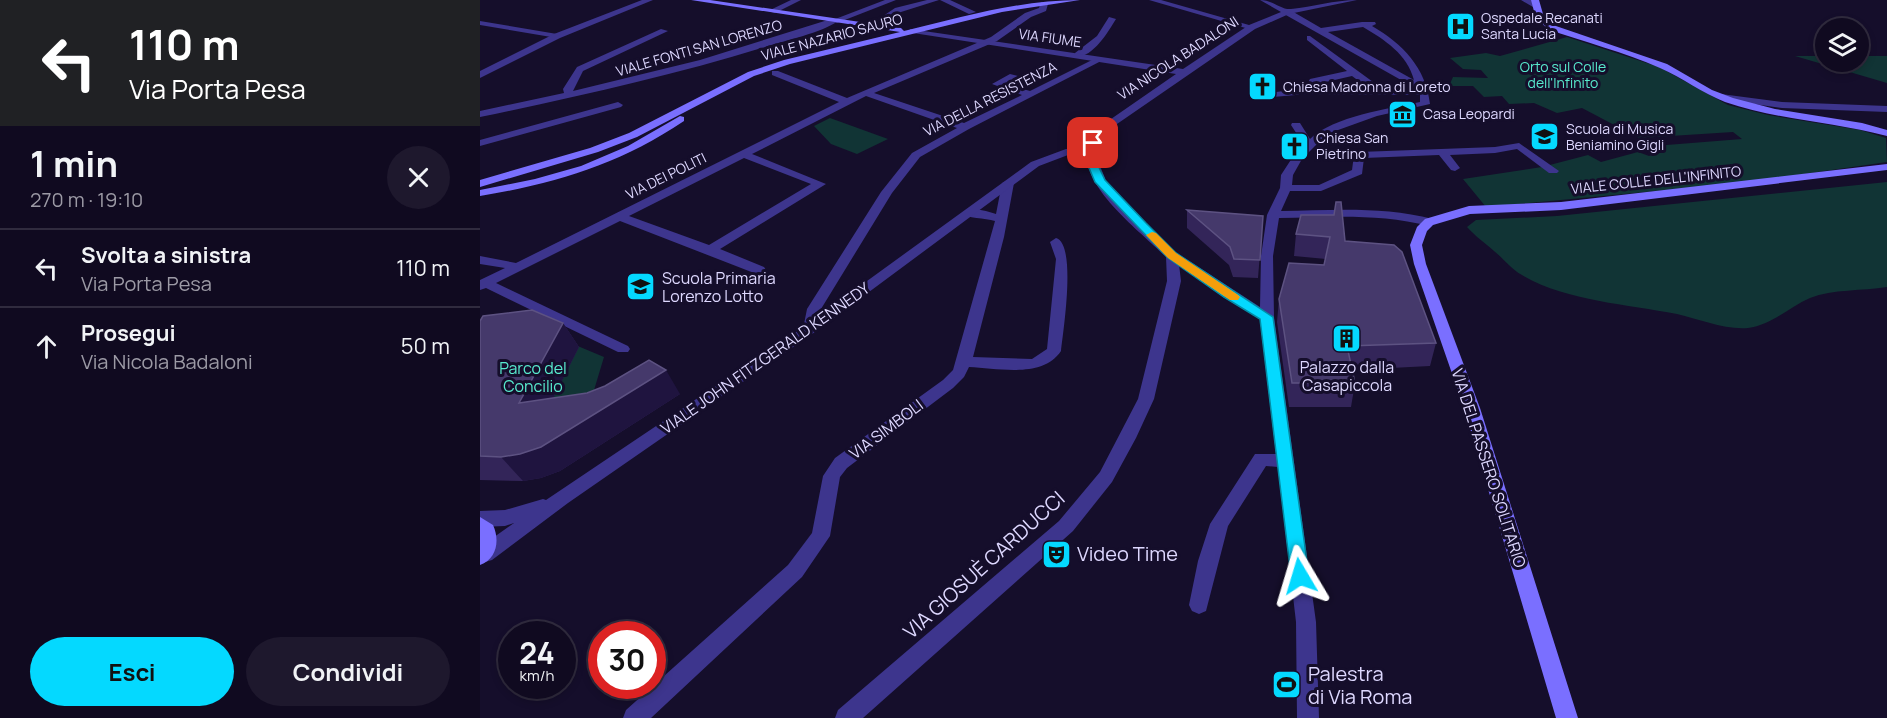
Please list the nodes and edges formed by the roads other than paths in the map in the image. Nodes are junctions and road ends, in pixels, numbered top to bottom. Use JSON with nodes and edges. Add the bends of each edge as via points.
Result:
{"nodes":[{"id":1,"x":649,"y":0,"type":"edge"},
{"id":2,"x":695,"y":0,"type":"edge"},
{"id":3,"x":797,"y":0,"type":"edge"},
{"id":4,"x":892,"y":0,"type":"edge"},
{"id":5,"x":934,"y":0,"type":"edge"},
{"id":6,"x":944,"y":0,"type":"edge"},
{"id":7,"x":1076,"y":0,"type":"edge"},
{"id":8,"x":1153,"y":0,"type":"edge"},
{"id":9,"x":1264,"y":0,"type":"edge"},
{"id":10,"x":1353,"y":0,"type":"edge"},
{"id":11,"x":1525,"y":0,"type":"edge"},
{"id":12,"x":1535,"y":3,"type":"edge"},
{"id":13,"x":1044,"y":4,"type":"junction"},
{"id":14,"x":772,"y":11,"type":"junction"},
{"id":15,"x":972,"y":12,"type":"dead end"},
{"id":16,"x":1287,"y":12,"type":"junction"},
{"id":17,"x":1112,"y":20,"type":"dead end"},
{"id":18,"x":834,"y":21,"type":"junction"},
{"id":19,"x":480,"y":23,"type":"edge"},
{"id":20,"x":1362,"y":24,"type":"junction"},
{"id":21,"x":1372,"y":24,"type":"dead end"},
{"id":22,"x":1252,"y":27,"type":"junction"},
{"id":23,"x":868,"y":30,"type":"junction"},
{"id":24,"x":664,"y":31,"type":"dead end"},
{"id":25,"x":913,"y":31,"type":"junction"},
{"id":26,"x":1324,"y":32,"type":"junction"},
{"id":27,"x":886,"y":33,"type":"junction"},
{"id":28,"x":557,"y":36,"type":"junction"},
{"id":29,"x":983,"y":42,"type":"junction"},
{"id":30,"x":848,"y":47,"type":"junction"},
{"id":31,"x":1078,"y":55,"type":"junction"},
{"id":32,"x":1101,"y":59,"type":"junction"},
{"id":33,"x":1183,"y":72,"type":"junction"},
{"id":34,"x":1351,"y":72,"type":"junction"},
{"id":35,"x":775,"y":74,"type":"dead end"},
{"id":36,"x":480,"y":75,"type":"edge"},
{"id":37,"x":1013,"y":76,"type":"dead end"},
{"id":38,"x":1315,"y":90,"type":"junction"},
{"id":39,"x":1423,"y":90,"type":"junction"},
{"id":40,"x":865,"y":93,"type":"junction"},
{"id":41,"x":1382,"y":93,"type":"junction"},
{"id":42,"x":1030,"y":94,"type":"junction"},
{"id":43,"x":1276,"y":95,"type":"dead end"},
{"id":44,"x":569,"y":96,"type":"junction"},
{"id":45,"x":1721,"y":97,"type":"junction"},
{"id":46,"x":704,"y":99,"type":"junction"},
{"id":47,"x":847,"y":102,"type":"junction"},
{"id":48,"x":618,"y":105,"type":"dead end"},
{"id":49,"x":1887,"y":109,"type":"edge"},
{"id":50,"x":480,"y":114,"type":"edge"},
{"id":51,"x":1296,"y":125,"type":"dead end"},
{"id":52,"x":965,"y":127,"type":"junction"},
{"id":53,"x":1887,"y":133,"type":"edge"},
{"id":54,"x":1096,"y":135,"type":"junction"},
{"id":55,"x":480,"y":143,"type":"edge"},
{"id":56,"x":1309,"y":145,"type":"junction"},
{"id":57,"x":1091,"y":151,"type":"junction"},
{"id":58,"x":1066,"y":152,"type":"junction"},
{"id":59,"x":1446,"y":153,"type":"junction"},
{"id":60,"x":743,"y":154,"type":"junction"},
{"id":61,"x":1044,"y":159,"type":"junction"},
{"id":62,"x":1887,"y":167,"type":"edge"},
{"id":63,"x":1455,"y":168,"type":"dead end"},
{"id":64,"x":1553,"y":171,"type":"dead end"},
{"id":65,"x":500,"y":178,"type":"joint"},
{"id":66,"x":480,"y":182,"type":"edge"},
{"id":67,"x":1286,"y":188,"type":"junction"},
{"id":68,"x":480,"y":193,"type":"edge"},
{"id":69,"x":999,"y":197,"type":"junction"},
{"id":70,"x":982,"y":203,"type":"junction"},
{"id":71,"x":967,"y":214,"type":"junction"},
{"id":72,"x":1273,"y":215,"type":"junction"},
{"id":73,"x":619,"y":216,"type":"junction"},
{"id":74,"x":1001,"y":219,"type":"junction"},
{"id":75,"x":1429,"y":222,"type":"junction"},
{"id":76,"x":1056,"y":242,"type":"dead end"},
{"id":77,"x":710,"y":250,"type":"junction"},
{"id":78,"x":1172,"y":256,"type":"junction"},
{"id":79,"x":480,"y":260,"type":"edge"},
{"id":80,"x":518,"y":267,"type":"junction"},
{"id":81,"x":759,"y":270,"type":"dead end"},
{"id":82,"x":483,"y":284,"type":"edge"},
{"id":83,"x":1267,"y":317,"type":"junction"},
{"id":84,"x":810,"y":329,"type":"junction"},
{"id":85,"x":623,"y":350,"type":"dead end"},
{"id":86,"x":964,"y":362,"type":"junction"},
{"id":87,"x":1285,"y":461,"type":"junction"},
{"id":88,"x":562,"y":498,"type":"junction"},
{"id":89,"x":480,"y":519,"type":"edge"},
{"id":90,"x":480,"y":525,"type":"edge"},
{"id":91,"x":482,"y":556,"type":"edge"},
{"id":92,"x":1199,"y":605,"type":"dead end"},
{"id":93,"x":634,"y":718,"type":"edge"},
{"id":94,"x":846,"y":718,"type":"edge"},
{"id":95,"x":1308,"y":718,"type":"edge"},
{"id":96,"x":1568,"y":718,"type":"edge"}],
"edges":[{"from":1,"to":28,"type":"street"},
{"from":2,"to":14,"type":"main road"},
{"from":3,"to":14,"type":"street"},
{"from":4,"to":18,"type":"street","name":"VIALE FONTI SAN LORENZO"},
{"from":5,"to":23,"type":"street","via":[[898,10]]},
{"from":6,"to":15,"type":"street"},
{"from":7,"to":13,"type":"main road","name":"VIALE NAZARIO SAURO"},
{"from":8,"to":22,"type":"street"},
{"from":9,"to":16,"type":"street"},
{"from":10,"to":16,"type":"street","name":"VIA NICOLA BADALONI"},
{"from":11,"to":12,"type":"street"},
{"from":12,"to":45,"type":"main road","via":[[1539,15],[1551,27],[1664,66]]},
{"from":13,"to":25,"type":"main road","name":"VIALE NAZARIO SAURO"},
{"from":13,"to":29,"type":"street","name":"VIALE NAZARIO SAURO","via":[[1043,9]]},
{"from":14,"to":18,"type":"main road"},
{"from":16,"to":22,"type":"street","name":"VIA NICOLA BADALONI"},
{"from":16,"to":26,"type":"street"},
{"from":17,"to":31,"type":"street","via":[[1100,38]]},
{"from":18,"to":23,"type":"main road"},
{"from":18,"to":44,"type":"street","name":"VIALE FONTI SAN LORENZO","via":[[732,53]]},
{"from":19,"to":28,"type":"street"},
{"from":20,"to":21,"type":"street"},
{"from":20,"to":26,"type":"street"},
{"from":20,"to":39,"type":"street","via":[[1391,40],[1408,56]]},
{"from":22,"to":33,"type":"street","name":"VIA NICOLA BADALONI"},
{"from":23,"to":27,"type":"main road"},
{"from":23,"to":30,"type":"main road"},
{"from":24,"to":44,"type":"street","name":"VIALE FONTI SAN LORENZO","via":[[580,69],[568,89]]},
{"from":25,"to":27,"type":"main road","name":"VIALE NAZARIO SAURO"},
{"from":25,"to":29,"type":"street","name":"VIA FIUME"},
{"from":26,"to":34,"type":"street","via":[[1310,38]]},
{"from":26,"to":39,"type":"street"},
{"from":27,"to":30,"type":"main road","name":"VIALE NAZARIO SAURO"},
{"from":28,"to":36,"type":"street"},
{"from":29,"to":31,"type":"street","name":"VIA FIUME"},
{"from":29,"to":40,"type":"street","name":"VIALE NAZARIO SAURO"},
{"from":30,"to":46,"type":"main road","name":"VIALE NAZARIO SAURO","via":[[751,74]]},
{"from":31,"to":32,"type":"street","name":"VIA FIUME"},
{"from":32,"to":33,"type":"street","name":"VIA FIUME"},
{"from":32,"to":42,"type":"street","name":"VIA DELLA RESISTENZA"},
{"from":33,"to":54,"type":"street","name":"VIA NICOLA BADALONI"},
{"from":34,"to":38,"type":"street","via":[[1313,81]]},
{"from":34,"to":41,"type":"street"},
{"from":35,"to":47,"type":"street"},
{"from":37,"to":42,"type":"street","via":[[997,84]]},
{"from":38,"to":41,"type":"street"},
{"from":38,"to":43,"type":"street"},
{"from":39,"to":41,"type":"street"},
{"from":39,"to":56,"type":"street","via":[[1425,104],[1375,114],[1323,132]]},
{"from":40,"to":47,"type":"street","name":"VIA DEI POLITI"},
{"from":40,"to":52,"type":"street"},
{"from":42,"to":52,"type":"street","name":"VIA DELLA RESISTENZA"},
{"from":44,"to":50,"type":"street","name":"VIALE FONTI SAN LORENZO"},
{"from":45,"to":49,"type":"street","via":[[1782,105]]},
{"from":45,"to":53,"type":"main road","via":[[1774,112]]},
{"from":46,"to":65,"type":"main road","name":"VIALE NAZARIO SAURO","via":[[633,135]]},
{"from":46,"to":68,"type":"main road","name":"VIALE NAZARIO SAURO","via":[[638,147],[606,162],[580,172]]},
{"from":47,"to":60,"type":"street","name":"VIA DEI POLITI"},
{"from":48,"to":55,"type":"street"},
{"from":51,"to":56,"type":"street"},
{"from":52,"to":84,"type":"street","name":"VIA DELLA RESISTENZA","via":[[916,155],[902,171],[814,309]]},
{"from":54,"to":57,"type":"street"},
{"from":54,"to":58,"type":"street","name":"VIA NICOLA BADALONI"},
{"from":56,"to":67,"type":"street","via":[[1287,175]]},
{"from":57,"to":58,"type":"street"},
{"from":57,"to":61,"type":"street","via":[[1080,156]]},
{"from":57,"to":78,"type":"street","via":[[1100,182]]},
{"from":58,"to":61,"type":"street"},
{"from":59,"to":63,"type":"street"},
{"from":59,"to":64,"type":"street","via":[[1520,146]]},
{"from":59,"to":67,"type":"street","via":[[1359,155],[1358,172],[1321,188]]},
{"from":60,"to":73,"type":"street","name":"VIA DEI POLITI"},
{"from":60,"to":77,"type":"street","via":[[820,184]]},
{"from":61,"to":69,"type":"street","name":"VIA SIMBOLI","via":[[1008,183]]},
{"from":62,"to":75,"type":"main road","name":"VIALE COLLE DELL'INFINITO","via":[[1561,206],[1469,210]]},
{"from":65,"to":66,"type":"street"},
{"from":67,"to":72,"type":"street"},
{"from":69,"to":70,"type":"street","name":"VIALE JOHN FITZGERALD KENNEDY"},
{"from":69,"to":74,"type":"street","name":"VIA SIMBOLI"},
{"from":70,"to":71,"type":"street","name":"VIALE JOHN FITZGERALD KENNEDY"},
{"from":70,"to":74,"type":"street","via":[[994,208]]},
{"from":71,"to":74,"type":"street","via":[[982,213]]},
{"from":71,"to":84,"type":"street","name":"VIALE JOHN FITZGERALD KENNEDY"},
{"from":72,"to":75,"type":"street","via":[[1371,213]]},
{"from":72,"to":83,"type":"street","via":[[1267,256]]},
{"from":73,"to":77,"type":"street"},
{"from":73,"to":80,"type":"street","name":"VIA DEI POLITI"},
{"from":74,"to":86,"type":"street","name":"VIA SIMBOLI"},
{"from":75,"to":96,"type":"main road","name":"VIA DEL PASSERO SOLITARIO","via":[[1417,237],[1417,254],[1472,408]]},
{"from":76,"to":86,"type":"street","via":[[1062,259],[1054,351],[1032,364]]},
{"from":77,"to":81,"type":"street"},
{"from":78,"to":83,"type":"street"},
{"from":78,"to":94,"type":"street","name":"VIA GIOSUÈ CARDUCCI","via":[[1174,280],[1146,399],[1106,477],[1066,526]]},
{"from":79,"to":80,"type":"street"},
{"from":80,"to":82,"type":"street","name":"VIA DEI POLITI"},
{"from":82,"to":85,"type":"street"},
{"from":83,"to":87,"type":"street"},
{"from":84,"to":88,"type":"street","name":"VIALE JOHN FITZGERALD KENNEDY"},
{"from":86,"to":93,"type":"street","name":"VIA SIMBOLI","via":[[948,384],[841,463],[832,476],[821,536],[795,571]]},
{"from":87,"to":92,"type":"street","via":[[1261,459],[1220,524]]},
{"from":87,"to":95,"type":"street","via":[[1306,622]]},
{"from":88,"to":89,"type":"street","via":[[505,518]]},
{"from":88,"to":91,"type":"street","name":"VIALE JOHN FITZGERALD KENNEDY"},
{"from":90,"to":91,"type":"main road","via":[[488,540]]}]}
